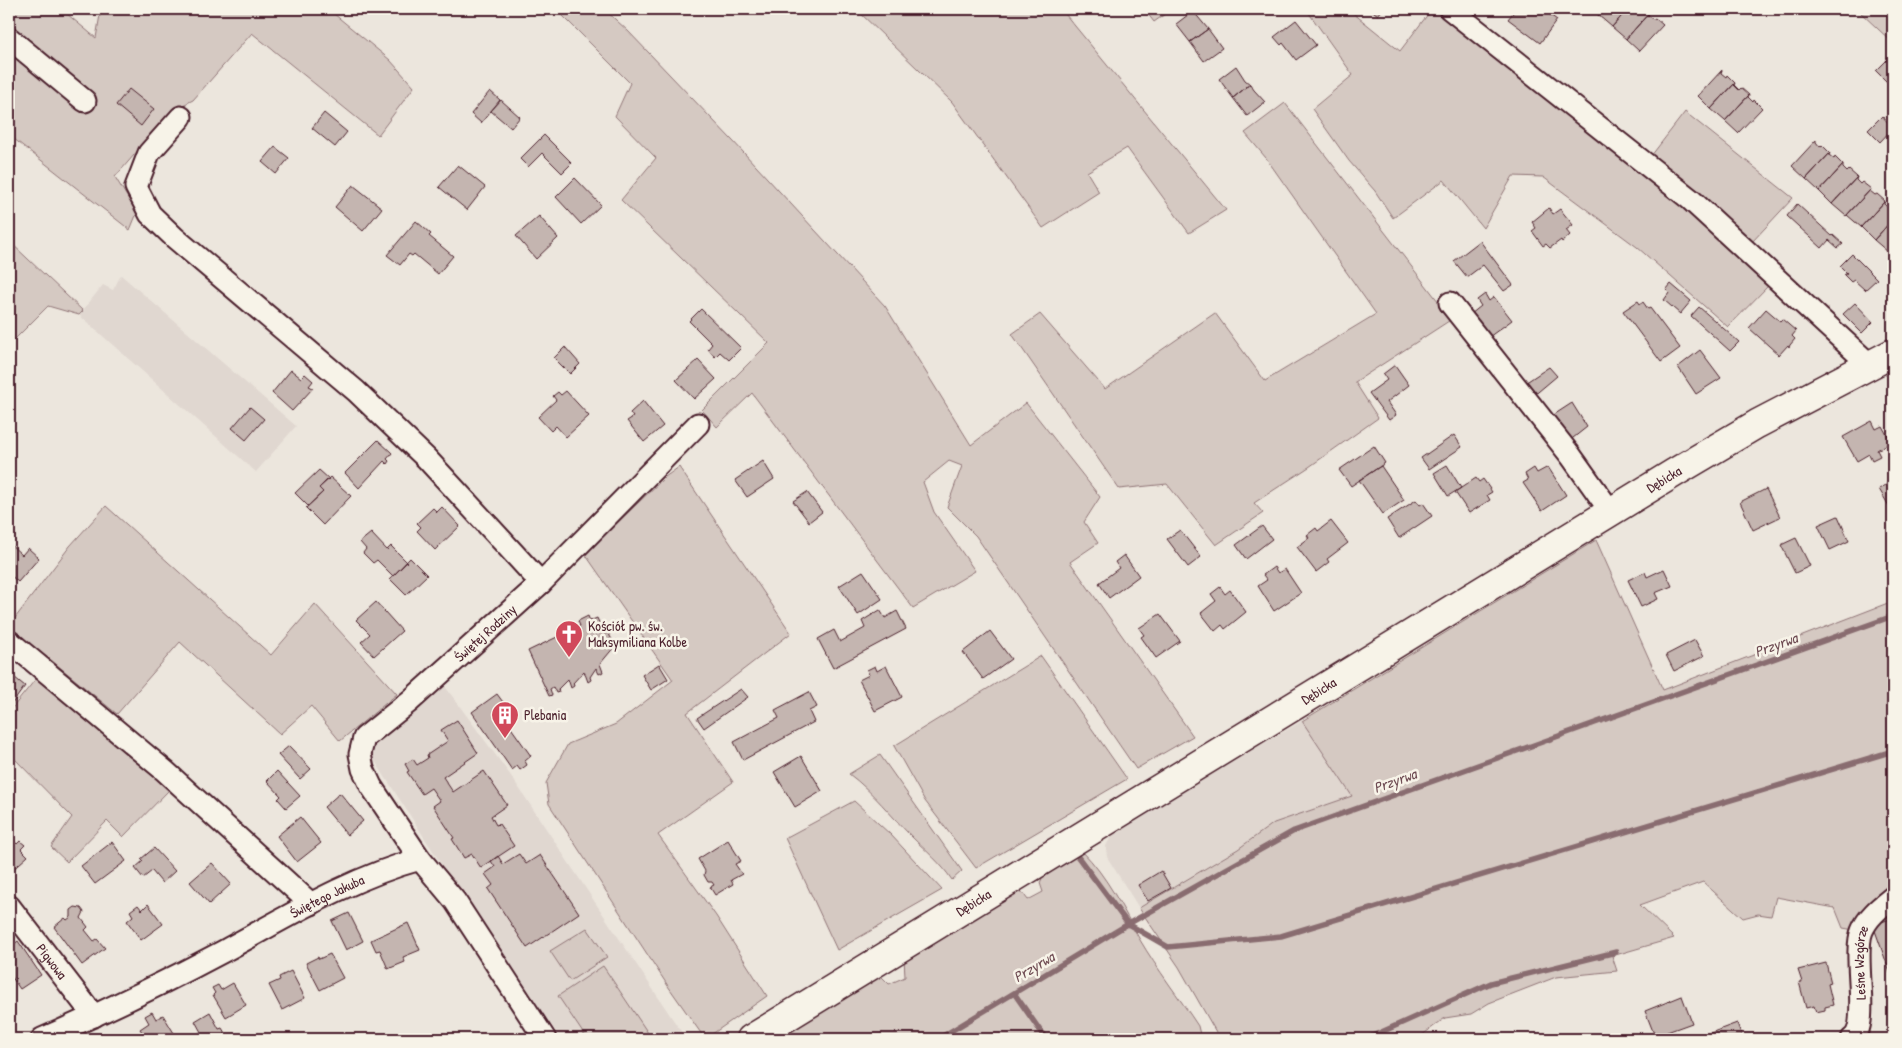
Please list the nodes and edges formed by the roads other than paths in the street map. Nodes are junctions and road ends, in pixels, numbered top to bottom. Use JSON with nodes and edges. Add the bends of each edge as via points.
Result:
{"nodes":[{"id":1,"x":1450,"y":9,"type":"edge"},
{"id":2,"x":9,"y":38,"type":"edge"},
{"id":3,"x":85,"y":101,"type":"dead end"},
{"id":4,"x":181,"y":117,"type":"dead end"},
{"id":5,"x":1450,"y":303,"type":"dead end"},
{"id":6,"x":1882,"y":359,"type":"edge"},
{"id":7,"x":698,"y":424,"type":"dead end"},
{"id":8,"x":1611,"y":512,"type":"junction"},
{"id":9,"x":541,"y":583,"type":"junction"},
{"id":10,"x":9,"y":640,"type":"edge"},
{"id":11,"x":420,"y":859,"type":"junction"},
{"id":12,"x":1893,"y":897,"type":"edge"},
{"id":13,"x":311,"y":904,"type":"junction"},
{"id":14,"x":9,"y":906,"type":"edge"},
{"id":15,"x":94,"y":1016,"type":"junction"},
{"id":16,"x":42,"y":1039,"type":"edge"},
{"id":17,"x":545,"y":1039,"type":"edge"},
{"id":18,"x":751,"y":1039,"type":"edge"},
{"id":19,"x":1852,"y":1039,"type":"edge"}],
"edges":[{"from":1,"to":6,"type":"street","via":[[1690,199]]},
{"from":2,"to":3,"type":"street"},
{"from":4,"to":9,"type":"street","via":[[149,153],[136,187],[150,214],[174,238],[356,391],[427,459]]},
{"from":5,"to":8,"type":"street"},
{"from":6,"to":8,"type":"street","name":"Dębicka","via":[[1757,424]]},
{"from":7,"to":9,"type":"street","name":"Świętej Rodziny"},
{"from":8,"to":18,"type":"street","name":"Dębicka"},
{"from":9,"to":11,"type":"street","name":"Świętej Rodziny","via":[[364,738],[360,754],[363,769]]},
{"from":10,"to":13,"type":"street","via":[[165,771]]},
{"from":11,"to":13,"type":"street","name":"Świętego Jakuba","via":[[391,867]]},
{"from":11,"to":17,"type":"street","via":[[455,901]]},
{"from":12,"to":19,"type":"street","name":"Leśne Wzgórze","via":[[1878,909],[1862,930],[1858,947],[1861,1018],[1859,1030]]},
{"from":13,"to":15,"type":"street","name":"Świętego Jakuba"},
{"from":14,"to":15,"type":"street","name":"Pigwowa"},
{"from":15,"to":16,"type":"street","name":"Świętego Jakuba"}]}
